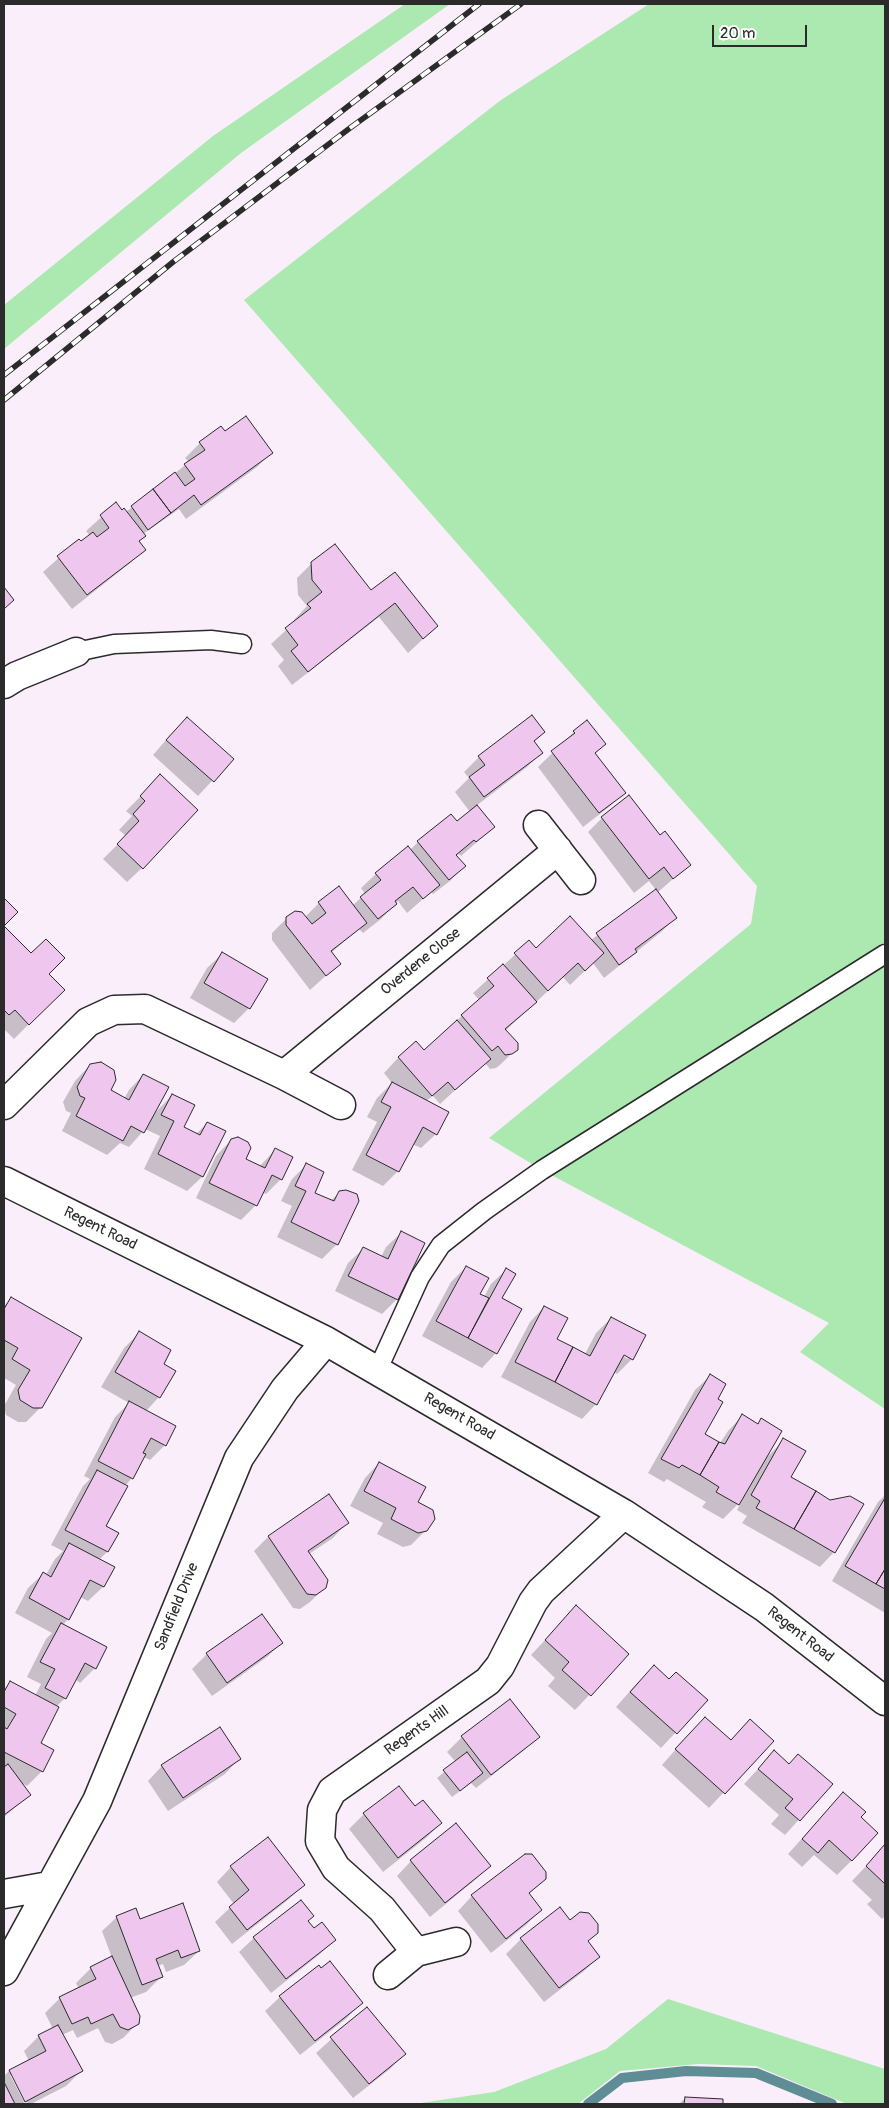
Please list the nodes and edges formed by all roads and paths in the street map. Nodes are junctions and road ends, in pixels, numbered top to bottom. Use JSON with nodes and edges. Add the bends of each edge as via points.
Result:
{"nodes":[{"id":1,"x":242,"y":644,"type":"dead end"},
{"id":2,"x":76,"y":652,"type":"joint"},
{"id":3,"x":4,"y":684,"type":"edge"},
{"id":4,"x":538,"y":825,"type":"dead end"},
{"id":5,"x":558,"y":850,"type":"junction"},
{"id":6,"x":580,"y":880,"type":"dead end"},
{"id":7,"x":885,"y":954,"type":"edge"},
{"id":8,"x":284,"y":1075,"type":"junction"},
{"id":9,"x":340,"y":1105,"type":"dead end"},
{"id":10,"x":4,"y":1106,"type":"edge"},
{"id":11,"x":4,"y":1181,"type":"edge"},
{"id":12,"x":326,"y":1341,"type":"junction"},
{"id":13,"x":378,"y":1369,"type":"junction"},
{"id":14,"x":624,"y":1514,"type":"junction"},
{"id":15,"x":885,"y":1701,"type":"edge"},
{"id":16,"x":49,"y":1886,"type":"junction"},
{"id":17,"x":4,"y":1894,"type":"edge"},
{"id":18,"x":456,"y":1942,"type":"dead end"},
{"id":19,"x":416,"y":1952,"type":"junction"},
{"id":20,"x":4,"y":1971,"type":"edge"},
{"id":21,"x":388,"y":1975,"type":"dead end"}],
"edges":[{"from":1,"to":2,"type":"lane","via":[[211,640],[114,644]]},
{"from":2,"to":3,"type":"street"},
{"from":4,"to":5,"type":"street"},
{"from":5,"to":6,"type":"street"},
{"from":5,"to":8,"type":"street","name":"Overdene Close"},
{"from":7,"to":13,"type":"lane","via":[[542,1170],[442,1244],[420,1277]]},
{"from":8,"to":9,"type":"street"},
{"from":8,"to":10,"type":"street","via":[[145,1009],[114,1010],[88,1022]]},
{"from":11,"to":12,"type":"street","name":"Regent Road"},
{"from":12,"to":13,"type":"street","name":"Regent Road"},
{"from":12,"to":16,"type":"street","name":"Sandfield Drive","via":[[285,1389],[238,1458],[97,1801]]},
{"from":13,"to":14,"type":"street","name":"Regent Road"},
{"from":14,"to":15,"type":"street","name":"Regent Road","via":[[764,1607]]},
{"from":14,"to":19,"type":"street","name":"Regents Hill","via":[[541,1591],[500,1666],[488,1681],[332,1791],[322,1810],[320,1841],[336,1868],[382,1909]]},
{"from":16,"to":17,"type":"street"},
{"from":16,"to":20,"type":"street","name":"Sandfield Drive"},
{"from":18,"to":19,"type":"street"},
{"from":19,"to":21,"type":"street"}]}
